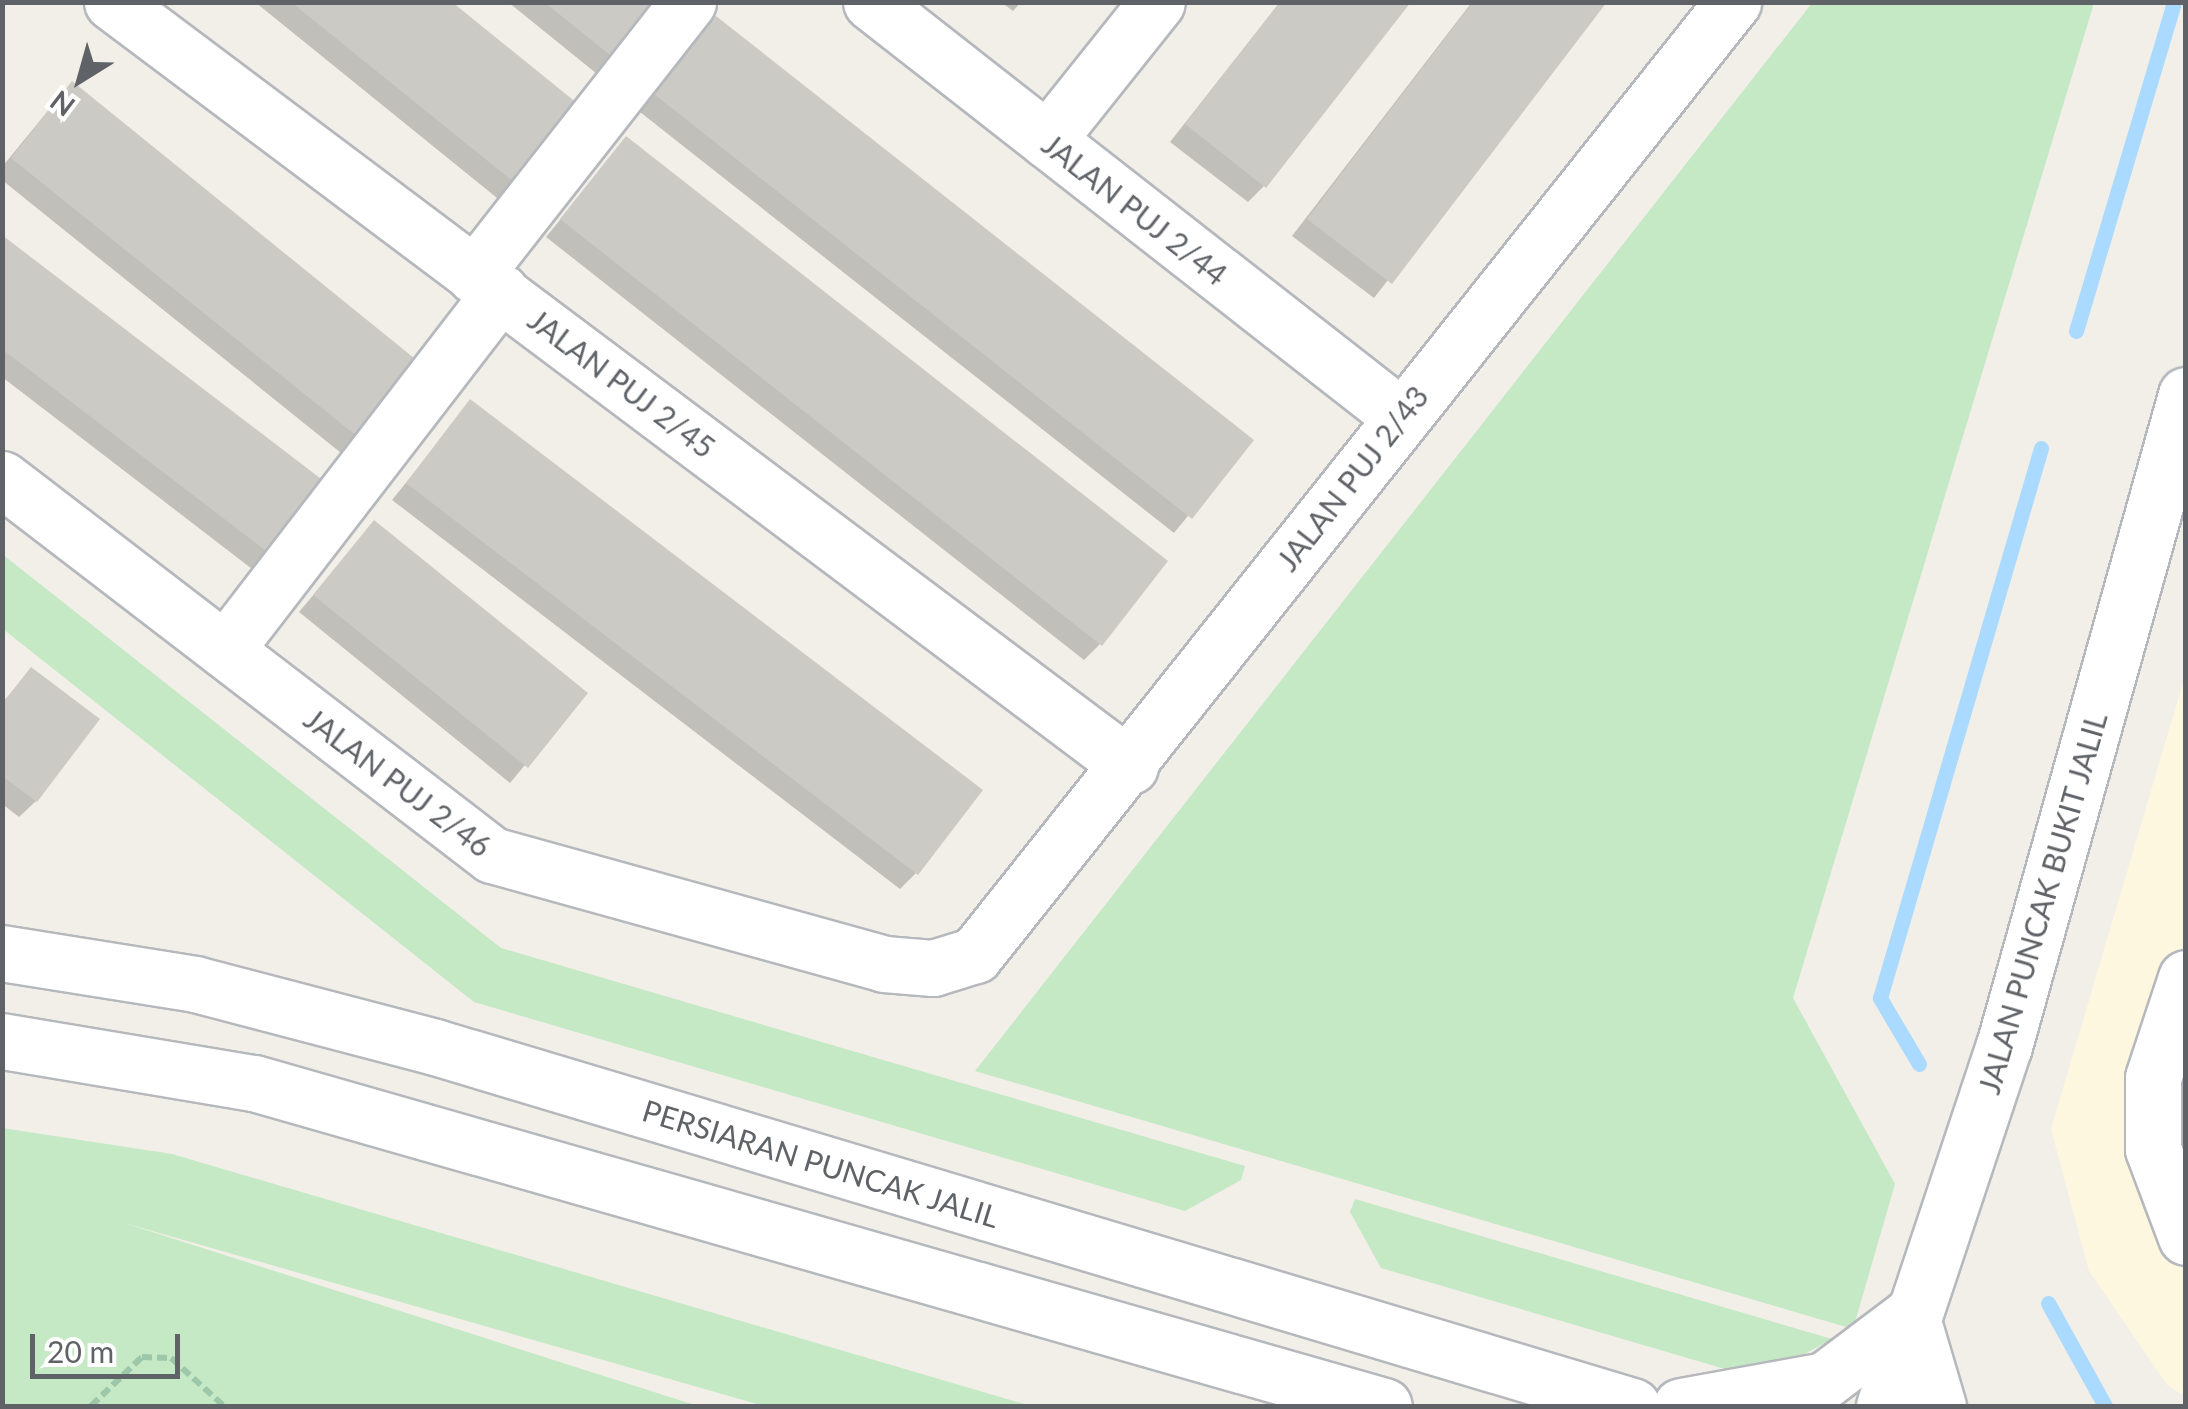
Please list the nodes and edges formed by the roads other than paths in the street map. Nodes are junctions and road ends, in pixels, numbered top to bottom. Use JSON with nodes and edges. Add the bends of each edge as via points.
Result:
{"nodes":[{"id":1,"x":112,"y":2,"type":"edge"},
{"id":2,"x":688,"y":2,"type":"edge"},
{"id":3,"x":871,"y":2,"type":"edge"},
{"id":4,"x":1157,"y":2,"type":"edge"},
{"id":5,"x":1733,"y":2,"type":"edge"},
{"id":6,"x":1047,"y":140,"type":"junction"},
{"id":7,"x":488,"y":283,"type":"junction"},
{"id":8,"x":2186,"y":395,"type":"edge"},
{"id":9,"x":1399,"y":415,"type":"junction"},
{"id":10,"x":2,"y":479,"type":"edge"},
{"id":11,"x":225,"y":650,"type":"junction"},
{"id":12,"x":1130,"y":766,"type":"junction"},
{"id":13,"x":2,"y":953,"type":"edge"},
{"id":14,"x":975,"y":955,"type":"joint"},
{"id":15,"x":2186,"y":978,"type":"edge"},
{"id":16,"x":2,"y":1040,"type":"edge"},
{"id":17,"x":2186,"y":1236,"type":"edge"},
{"id":18,"x":1911,"y":1315,"type":"junction"},
{"id":19,"x":1384,"y":1406,"type":"edge"},
{"id":20,"x":1632,"y":1406,"type":"edge"},
{"id":21,"x":1681,"y":1406,"type":"edge"},
{"id":22,"x":1884,"y":1406,"type":"edge"},
{"id":23,"x":1938,"y":1406,"type":"edge"}],
"edges":[{"from":1,"to":7,"type":"street","name":"JALAN PUJ 2/45"},
{"from":2,"to":7,"type":"street"},
{"from":3,"to":6,"type":"street","name":"JALAN PUJ 2/44"},
{"from":4,"to":6,"type":"street"},
{"from":5,"to":9,"type":"street","name":"JALAN PUJ 2/43"},
{"from":6,"to":9,"type":"street","name":"JALAN PUJ 2/44"},
{"from":7,"to":11,"type":"street"},
{"from":7,"to":12,"type":"street","name":"JALAN PUJ 2/45"},
{"from":8,"to":18,"type":"street","name":"JALAN PUNCAK BUKIT JALIL","via":[[2004,1046]]},
{"from":9,"to":12,"type":"street","name":"JALAN PUJ 2/43"},
{"from":10,"to":11,"type":"street","name":"JALAN PUJ 2/46"},
{"from":11,"to":14,"type":"street","name":"JALAN PUJ 2/46","via":[[492,855],[884,964],[933,968]]},
{"from":12,"to":14,"type":"street","name":"JALAN PUJ 2/43"},
{"from":13,"to":20,"type":"street","name":"PERSIARAN PUNCAK JALIL","via":[[195,984],[435,1047]]},
{"from":15,"to":17,"type":"street","via":[[2153,1078],[2153,1149]]},
{"from":16,"to":19,"type":"street","via":[[254,1084]]},
{"from":18,"to":21,"type":"street","via":[[1825,1380]]},
{"from":18,"to":22,"type":"street","name":"JALAN PUNCAK BUKIT JALIL"},
{"from":18,"to":23,"type":"street"}]}
